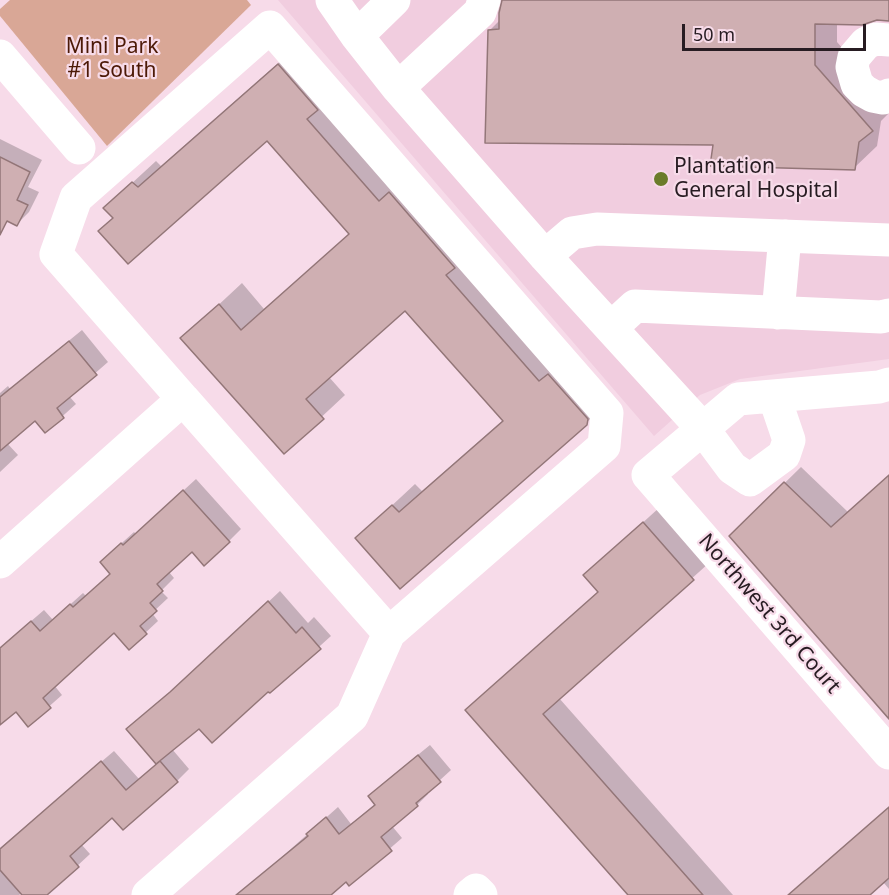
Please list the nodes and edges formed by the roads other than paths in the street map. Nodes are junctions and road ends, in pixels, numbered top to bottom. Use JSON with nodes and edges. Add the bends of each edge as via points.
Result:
{"nodes":[{"id":1,"x":332,"y":0,"type":"edge"},
{"id":2,"x":394,"y":0,"type":"edge"},
{"id":3,"x":484,"y":0,"type":"edge"},
{"id":4,"x":357,"y":36,"type":"junction"},
{"id":5,"x":889,"y":40,"type":"edge"},
{"id":6,"x":3,"y":66,"type":"edge"},
{"id":7,"x":398,"y":88,"type":"junction"},
{"id":8,"x":887,"y":101,"type":"edge"},
{"id":9,"x":79,"y":148,"type":"dead end"},
{"id":10,"x":785,"y":236,"type":"junction"},
{"id":11,"x":889,"y":240,"type":"edge"},
{"id":12,"x":545,"y":256,"type":"junction"},
{"id":13,"x":778,"y":313,"type":"junction"},
{"id":14,"x":889,"y":315,"type":"edge"},
{"id":15,"x":611,"y":328,"type":"junction"},
{"id":16,"x":889,"y":384,"type":"edge"},
{"id":17,"x":774,"y":396,"type":"junction"},
{"id":18,"x":183,"y":399,"type":"junction"},
{"id":19,"x":703,"y":429,"type":"junction"},
{"id":20,"x":0,"y":562,"type":"edge"},
{"id":21,"x":389,"y":633,"type":"junction"},
{"id":22,"x":889,"y":753,"type":"edge"},
{"id":23,"x":148,"y":895,"type":"edge"},
{"id":24,"x":470,"y":895,"type":"edge"},
{"id":25,"x":481,"y":895,"type":"edge"}],
"edges":[{"from":1,"to":4,"type":"street"},
{"from":2,"to":4,"type":"street"},
{"from":3,"to":7,"type":"street","via":[[480,12]]},
{"from":4,"to":7,"type":"street"},
{"from":5,"to":8,"type":"street","via":[[866,43],[854,57],[852,68],[864,91]]},
{"from":6,"to":9,"type":"street"},
{"from":7,"to":12,"type":"street"},
{"from":10,"to":11,"type":"street"},
{"from":10,"to":12,"type":"street","via":[[597,229],[572,233]]},
{"from":10,"to":13,"type":"street"},
{"from":12,"to":15,"type":"street"},
{"from":13,"to":14,"type":"street","via":[[881,318]]},
{"from":13,"to":15,"type":"street","via":[[635,306]]},
{"from":15,"to":19,"type":"street"},
{"from":16,"to":17,"type":"street"},
{"from":17,"to":19,"type":"street","via":[[738,399]]},
{"from":17,"to":19,"type":"street","via":[[789,440],[784,455],[750,480],[732,468]]},
{"from":18,"to":20,"type":"street"},
{"from":18,"to":21,"type":"street"},
{"from":18,"to":21,"type":"street","via":[[56,254],[76,198],[270,27],[607,413],[604,446]]},
{"from":19,"to":22,"type":"street","name":"Northwest 3rd Court","via":[[648,475]]},
{"from":21,"to":23,"type":"street","via":[[352,716]]},
{"from":24,"to":25,"type":"street","via":[[476,890]]}]}
